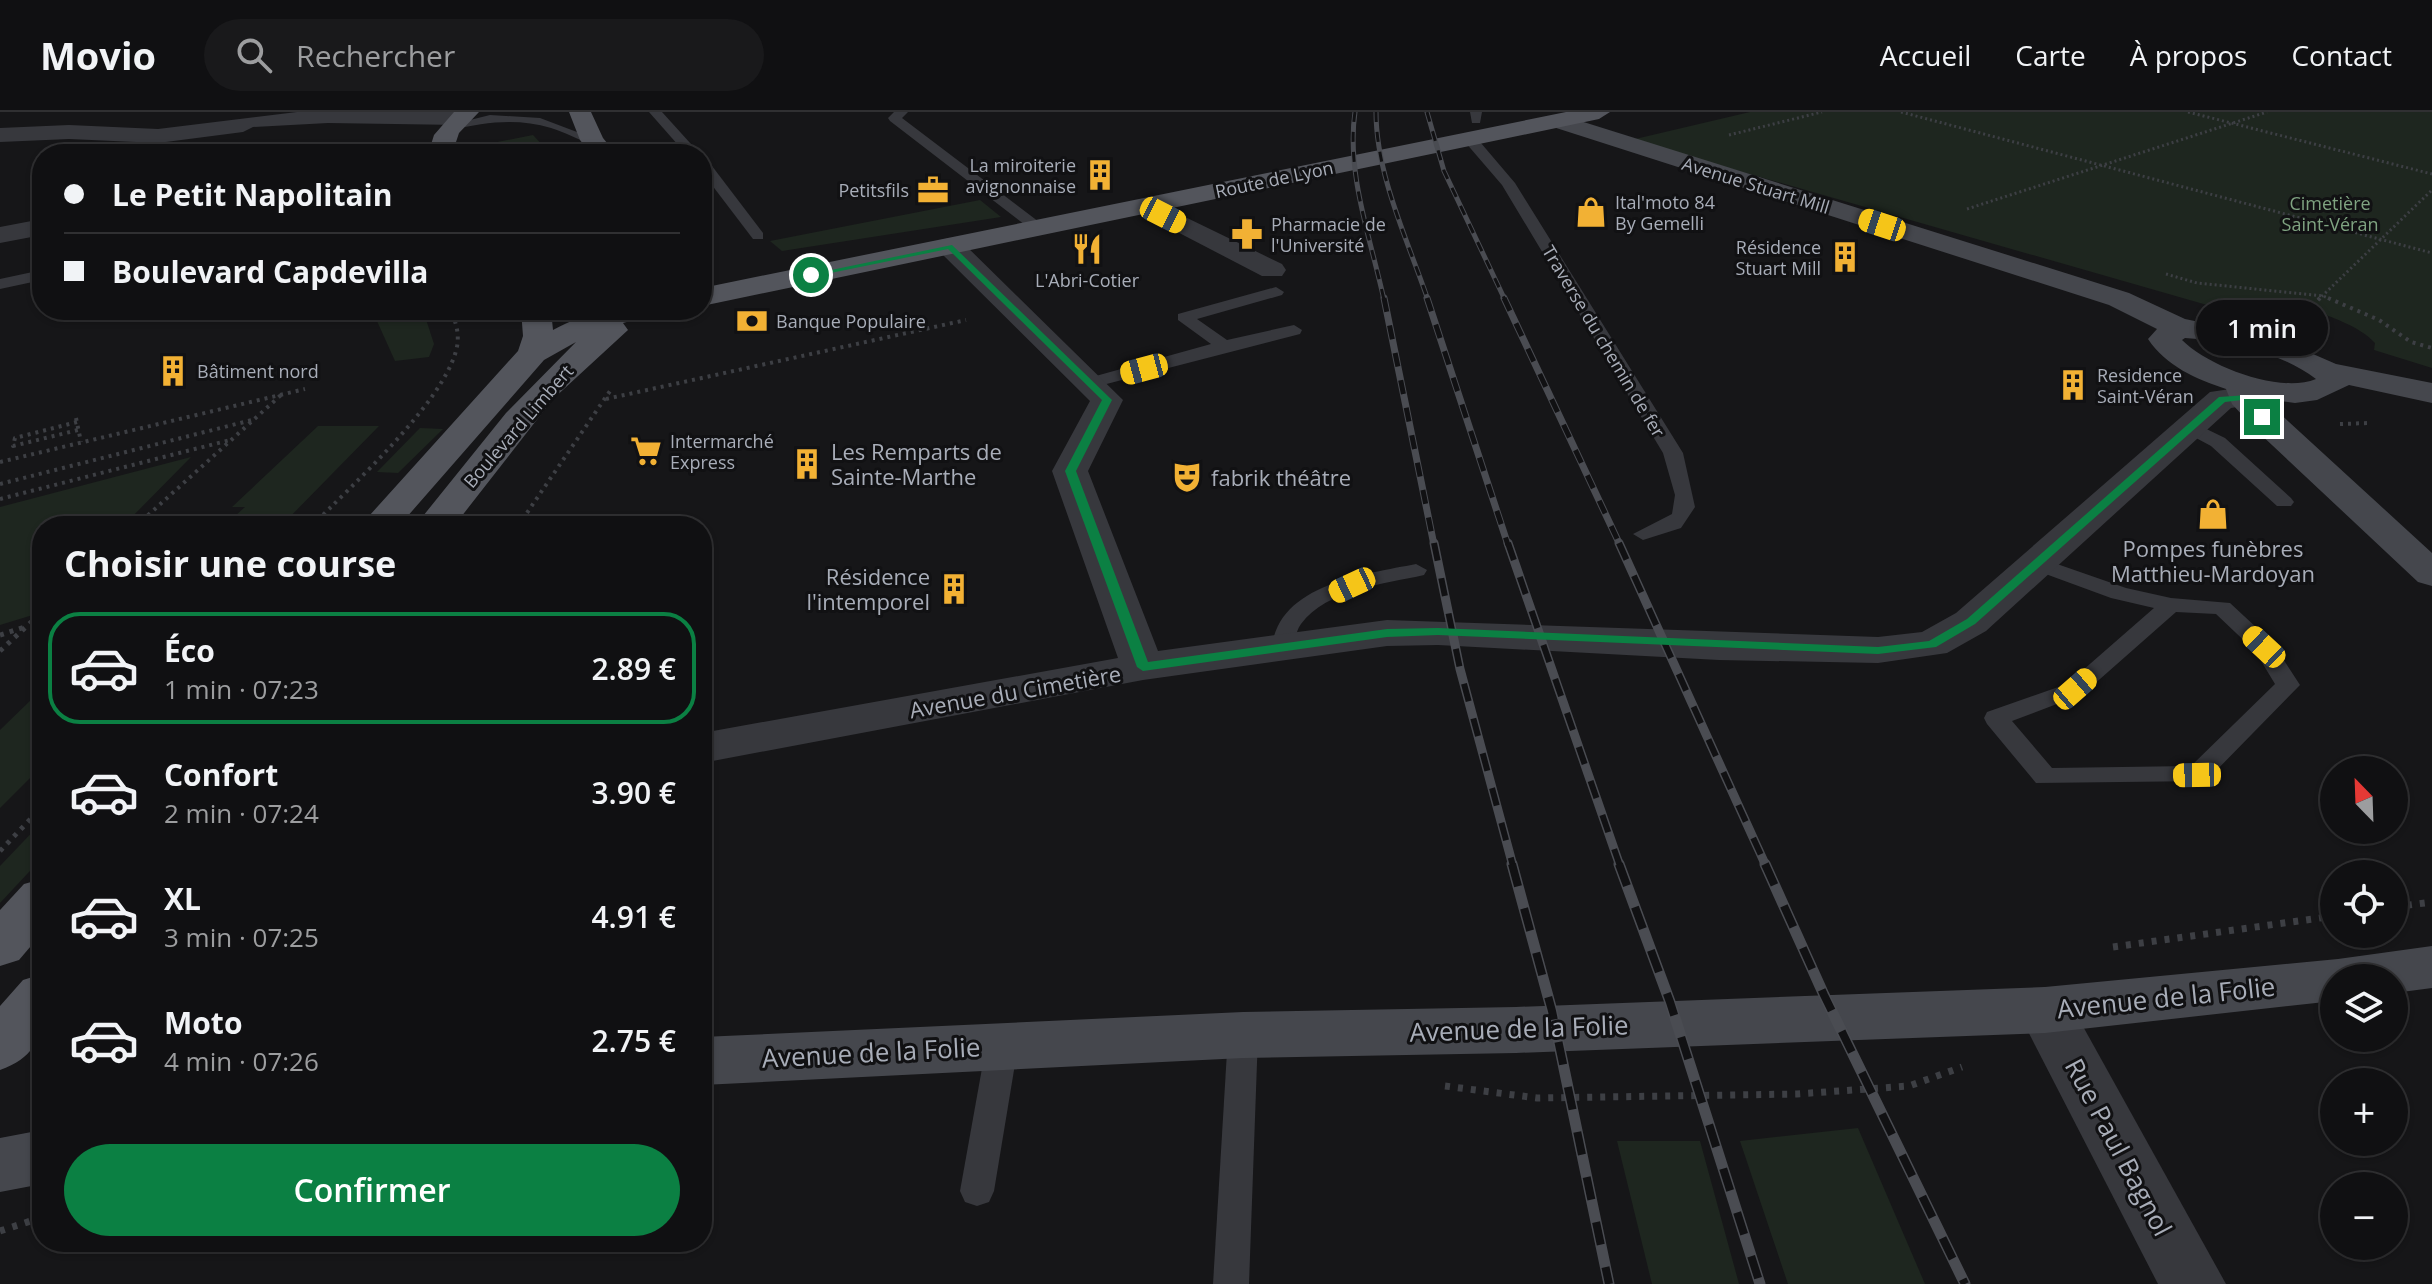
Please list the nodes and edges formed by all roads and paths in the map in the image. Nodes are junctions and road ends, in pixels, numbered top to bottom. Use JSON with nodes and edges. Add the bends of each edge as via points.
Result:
{"nodes":[{"id":1,"x":486,"y":112,"type":"edge"},
{"id":2,"x":561,"y":112,"type":"edge"},
{"id":3,"x":655,"y":112,"type":"edge"},
{"id":4,"x":902,"y":112,"type":"edge"},
{"id":5,"x":1599,"y":112,"type":"edge"},
{"id":6,"x":1901,"y":112,"type":"edge"},
{"id":7,"x":2188,"y":112,"type":"edge"},
{"id":8,"x":2267,"y":112,"type":"edge"},
{"id":9,"x":460,"y":118,"type":"edge"},
{"id":10,"x":1558,"y":121,"type":"junction"},
{"id":11,"x":196,"y":122,"type":"edge"},
{"id":12,"x":1474,"y":123,"type":"edge"},
{"id":13,"x":2232,"y":123,"type":"junction"},
{"id":14,"x":591,"y":134,"type":"edge"},
{"id":15,"x":0,"y":135,"type":"edge"},
{"id":16,"x":214,"y":144,"type":"edge"},
{"id":17,"x":441,"y":144,"type":"edge"},
{"id":18,"x":684,"y":144,"type":"edge"},
{"id":19,"x":2102,"y":165,"type":"junction"},
{"id":20,"x":2432,"y":174,"type":"edge"},
{"id":21,"x":712,"y":178,"type":"edge"},
{"id":22,"x":2432,"y":190,"type":"edge"},
{"id":23,"x":1146,"y":206,"type":"junction"},
{"id":24,"x":1954,"y":213,"type":"dead end"},
{"id":25,"x":1038,"y":228,"type":"junction"},
{"id":26,"x":32,"y":229,"type":"edge"},
{"id":27,"x":0,"y":235,"type":"edge"},
{"id":28,"x":758,"y":236,"type":"dead end"},
{"id":29,"x":2381,"y":239,"type":"junction"},
{"id":30,"x":950,"y":246,"type":"junction"},
{"id":31,"x":2432,"y":253,"type":"edge"},
{"id":32,"x":712,"y":269,"type":"edge"},
{"id":33,"x":32,"y":277,"type":"edge"},
{"id":34,"x":1274,"y":281,"type":"joint"},
{"id":35,"x":0,"y":284,"type":"edge"},
{"id":36,"x":712,"y":295,"type":"edge"},
{"id":37,"x":2323,"y":296,"type":"junction"},
{"id":38,"x":1014,"y":310,"type":"junction"},
{"id":39,"x":455,"y":320,"type":"edge"},
{"id":40,"x":537,"y":320,"type":"edge"},
{"id":41,"x":600,"y":320,"type":"edge"},
{"id":42,"x":631,"y":320,"type":"edge"},
{"id":43,"x":2296,"y":321,"type":"dead end"},
{"id":44,"x":2179,"y":328,"type":"junction"},
{"id":45,"x":1294,"y":330,"type":"dead end"},
{"id":46,"x":1224,"y":346,"type":"junction"},
{"id":47,"x":2432,"y":348,"type":"edge"},
{"id":48,"x":533,"y":353,"type":"junction"},
{"id":49,"x":2330,"y":372,"type":"junction"},
{"id":50,"x":617,"y":376,"type":"dead end"},
{"id":51,"x":1091,"y":383,"type":"junction"},
{"id":52,"x":305,"y":389,"type":"dead end"},
{"id":53,"x":2242,"y":390,"type":"junction"},
{"id":54,"x":283,"y":392,"type":"junction"},
{"id":55,"x":2432,"y":393,"type":"edge"},
{"id":56,"x":606,"y":399,"type":"junction"},
{"id":57,"x":252,"y":420,"type":"junction"},
{"id":58,"x":2190,"y":427,"type":"junction"},
{"id":59,"x":78,"y":430,"type":"junction"},
{"id":60,"x":230,"y":440,"type":"junction"},
{"id":61,"x":81,"y":442,"type":"junction"},
{"id":62,"x":0,"y":462,"type":"edge"},
{"id":63,"x":0,"y":484,"type":"edge"},
{"id":64,"x":0,"y":499,"type":"edge"},
{"id":65,"x":2284,"y":502,"type":"dead end"},
{"id":66,"x":147,"y":516,"type":"edge"},
{"id":67,"x":321,"y":516,"type":"edge"},
{"id":68,"x":388,"y":516,"type":"edge"},
{"id":69,"x":442,"y":516,"type":"edge"},
{"id":70,"x":525,"y":516,"type":"edge"},
{"id":71,"x":1643,"y":534,"type":"dead end"},
{"id":72,"x":2037,"y":563,"type":"junction"},
{"id":73,"x":1416,"y":570,"type":"dead end"},
{"id":74,"x":2432,"y":574,"type":"edge"},
{"id":75,"x":2171,"y":605,"type":"junction"},
{"id":76,"x":32,"y":621,"type":"edge"},
{"id":77,"x":26,"y":627,"type":"junction"},
{"id":78,"x":0,"y":635,"type":"edge"},
{"id":79,"x":1283,"y":648,"type":"junction"},
{"id":80,"x":0,"y":651,"type":"edge"},
{"id":81,"x":1143,"y":667,"type":"junction"},
{"id":82,"x":712,"y":752,"type":"edge"},
{"id":83,"x":32,"y":817,"type":"edge"},
{"id":84,"x":0,"y":851,"type":"edge"},
{"id":85,"x":2432,"y":902,"type":"edge"},
{"id":86,"x":2408,"y":905,"type":"edge"},
{"id":87,"x":32,"y":909,"type":"edge"},
{"id":88,"x":0,"y":945,"type":"edge"},
{"id":89,"x":2432,"y":967,"type":"edge"},
{"id":90,"x":2408,"y":970,"type":"edge"},
{"id":91,"x":2320,"y":981,"type":"edge"},
{"id":92,"x":32,"y":1008,"type":"edge"},
{"id":93,"x":2045,"y":1010,"type":"junction"},
{"id":94,"x":1973,"y":1012,"type":"junction"},
{"id":95,"x":1243,"y":1035,"type":"junction"},
{"id":96,"x":0,"y":1046,"type":"edge"},
{"id":97,"x":1002,"y":1046,"type":"junction"},
{"id":98,"x":712,"y":1060,"type":"edge"},
{"id":99,"x":1439,"y":1084,"type":"dead end"},
{"id":100,"x":32,"y":1159,"type":"edge"},
{"id":101,"x":0,"y":1165,"type":"edge"},
{"id":102,"x":977,"y":1191,"type":"dead end"},
{"id":103,"x":32,"y":1221,"type":"edge"},
{"id":104,"x":0,"y":1231,"type":"edge"},
{"id":105,"x":1231,"y":1284,"type":"edge"},
{"id":106,"x":2193,"y":1284,"type":"edge"}],
"edges":[{"from":1,"to":9,"type":"main road"},
{"from":2,"to":14,"type":"main road"},
{"from":3,"to":18,"type":"lane"},
{"from":4,"to":25,"type":"lane","via":[[894,118]]},
{"from":5,"to":10,"type":"main road","name":"Route de Lyon"},
{"from":6,"to":19,"type":"path"},
{"from":7,"to":13,"type":"path"},
{"from":8,"to":13,"type":"path"},
{"from":9,"to":11,"type":"street"},
{"from":9,"to":14,"type":"lane","via":[[524,116]]},
{"from":9,"to":17,"type":"main road"},
{"from":10,"to":12,"type":"main road","name":"Route de Lyon"},
{"from":10,"to":44,"type":"street","name":"Avenue Stuart Mill","via":[[2119,299]]},
{"from":11,"to":15,"type":"street","via":[[158,136]]},
{"from":11,"to":16,"type":"street"},
{"from":12,"to":23,"type":"main road","name":"Route de Lyon"},
{"from":12,"to":71,"type":"lane","name":"Traverse du chemin de fer","via":[[1673,453],[1686,494],[1685,512],[1680,522]]},
{"from":13,"to":19,"type":"path"},
{"from":13,"to":20,"type":"path"},
{"from":19,"to":24,"type":"path"},
{"from":19,"to":29,"type":"path"},
{"from":21,"to":28,"type":"lane"},
{"from":22,"to":29,"type":"path"},
{"from":23,"to":25,"type":"main road","name":"Route de Lyon"},
{"from":23,"to":34,"type":"street"},
{"from":25,"to":30,"type":"main road","name":"Route de Lyon"},
{"from":26,"to":27,"type":"street"},
{"from":29,"to":31,"type":"path"},
{"from":29,"to":37,"type":"path"},
{"from":30,"to":32,"type":"main road","name":"Route de Lyon"},
{"from":30,"to":36,"type":"main road","name":"Route de Lyon"},
{"from":30,"to":38,"type":"street"},
{"from":33,"to":35,"type":"lane"},
{"from":34,"to":46,"type":"lane","via":[[1184,317]]},
{"from":37,"to":43,"type":"path"},
{"from":37,"to":47,"type":"path"},
{"from":38,"to":51,"type":"street"},
{"from":38,"to":56,"type":"path"},
{"from":39,"to":67,"type":"path","via":[[455,356],[438,386]]},
{"from":40,"to":48,"type":"main road"},
{"from":41,"to":48,"type":"main road"},
{"from":42,"to":69,"type":"main road","name":"Boulevard Limbert","via":[[576,359]]},
{"from":44,"to":49,"type":"street","name":"Avenue Stuart Mill","via":[[2224,334],[2302,357]]},
{"from":44,"to":53,"type":"street","via":[[2163,339],[2169,347]]},
{"from":45,"to":46,"type":"lane"},
{"from":46,"to":51,"type":"lane"},
{"from":48,"to":68,"type":"main road","name":"Boulevard Limbert"},
{"from":49,"to":53,"type":"street","via":[[2334,383],[2319,389]]},
{"from":49,"to":55,"type":"street"},
{"from":50,"to":56,"type":"path"},
{"from":51,"to":81,"type":"street","via":[[1107,400],[1070,471]]},
{"from":52,"to":54,"type":"path"},
{"from":53,"to":58,"type":"street","name":"Avenue du Cimetière","via":[[2222,399]]},
{"from":53,"to":74,"type":"street","via":[[2269,424]]},
{"from":54,"to":57,"type":"path"},
{"from":54,"to":61,"type":"path"},
{"from":56,"to":70,"type":"path"},
{"from":57,"to":60,"type":"path"},
{"from":57,"to":63,"type":"path"},
{"from":58,"to":65,"type":"lane","via":[[2218,442]]},
{"from":58,"to":72,"type":"street","name":"Avenue du Cimetière"},
{"from":59,"to":59,"type":"path","via":[[13,446],[15,438],[76,420]]},
{"from":59,"to":61,"type":"path"},
{"from":60,"to":64,"type":"path"},
{"from":60,"to":66,"type":"path"},
{"from":61,"to":62,"type":"path"},
{"from":72,"to":75,"type":"lane","via":[[2119,593]]},
{"from":72,"to":79,"type":"street","name":"Avenue du Cimetière","via":[[1971,622],[1932,644],[1878,650],[1719,647],[1438,632],[1387,633]]},
{"from":73,"to":79,"type":"lane","via":[[1352,585],[1307,606],[1286,628]]},
{"from":75,"to":75,"type":"lane","via":[[2222,608],[2264,647],[2288,685],[2197,775],[2045,777],[1996,718],[2075,689]]},
{"from":76,"to":77,"type":"path"},
{"from":77,"to":78,"type":"path"},
{"from":77,"to":80,"type":"path"},
{"from":79,"to":81,"type":"street","name":"Avenue du Cimetière"},
{"from":81,"to":82,"type":"street","name":"Avenue du Cimetière"},
{"from":83,"to":84,"type":"path"},
{"from":85,"to":86,"type":"path"},
{"from":87,"to":88,"type":"main road"},
{"from":89,"to":90,"type":"street"},
{"from":91,"to":93,"type":"street","name":"Avenue de la Folie"},
{"from":92,"to":96,"type":"main road"},
{"from":93,"to":94,"type":"street","name":"Avenue de la Folie"},
{"from":93,"to":106,"type":"street","name":"Rue Paul Bagnol"},
{"from":94,"to":95,"type":"street","name":"Avenue de la Folie"},
{"from":94,"to":99,"type":"path","via":[[1970,1062],[1909,1086],[1797,1094],[1537,1098]]},
{"from":95,"to":97,"type":"street","name":"Avenue de la Folie"},
{"from":95,"to":105,"type":"lane"},
{"from":97,"to":98,"type":"street","name":"Avenue de la Folie"},
{"from":97,"to":102,"type":"lane"},
{"from":100,"to":101,"type":"street"},
{"from":103,"to":104,"type":"path"}]}
